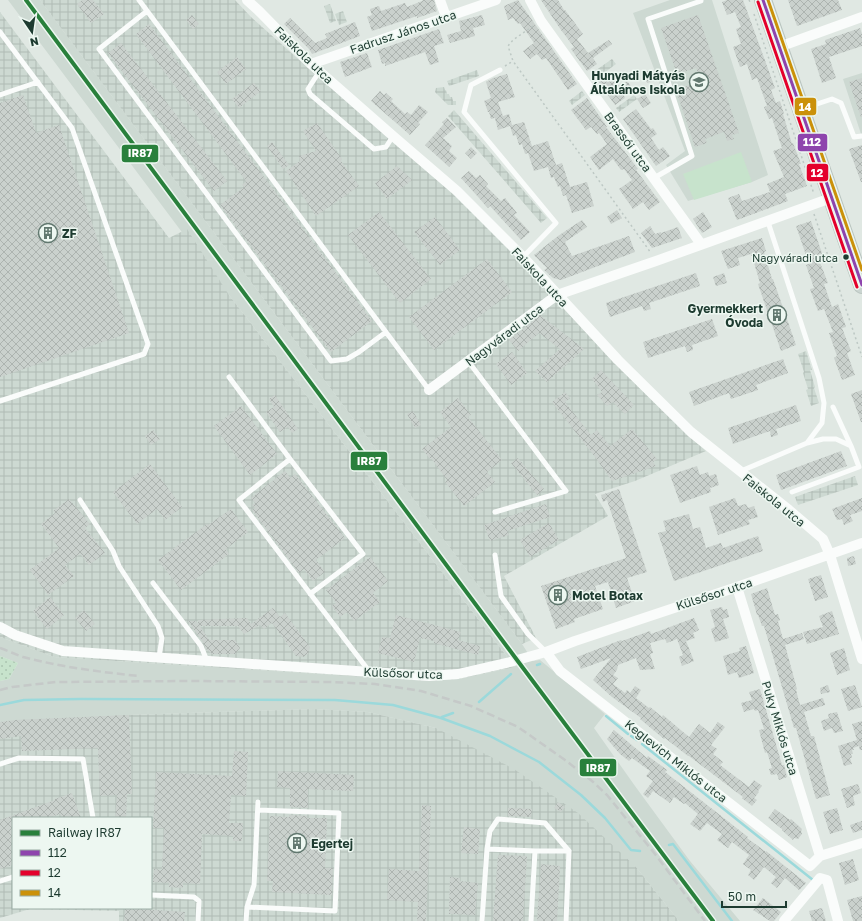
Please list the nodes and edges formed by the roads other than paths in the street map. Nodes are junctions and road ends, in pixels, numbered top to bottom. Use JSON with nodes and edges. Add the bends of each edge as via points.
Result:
{"nodes":[{"id":1,"x":139,"y":0,"type":"edge"},
{"id":2,"x":247,"y":0,"type":"edge"},
{"id":3,"x":440,"y":0,"type":"edge"},
{"id":4,"x":496,"y":0,"type":"edge"},
{"id":5,"x":530,"y":0,"type":"edge"},
{"id":6,"x":701,"y":0,"type":"edge"},
{"id":7,"x":757,"y":4,"type":"edge"},
{"id":8,"x":147,"y":11,"type":"junction"},
{"id":9,"x":446,"y":17,"type":"junction"},
{"id":10,"x":862,"y":17,"type":"edge"},
{"id":11,"x":0,"y":32,"type":"edge"},
{"id":12,"x":779,"y":47,"type":"junction"},
{"id":13,"x":311,"y":64,"type":"junction"},
{"id":14,"x":500,"y":70,"type":"road end"},
{"id":15,"x":319,"y":72,"type":"junction"},
{"id":16,"x":38,"y":82,"type":"junction"},
{"id":17,"x":0,"y":95,"type":"edge"},
{"id":18,"x":800,"y":110,"type":"junction"},
{"id":19,"x":393,"y":136,"type":"junction"},
{"id":20,"x":862,"y":136,"type":"edge"},
{"id":21,"x":654,"y":178,"type":"junction"},
{"id":22,"x":831,"y":198,"type":"junction"},
{"id":23,"x":768,"y":222,"type":"junction"},
{"id":24,"x":701,"y":244,"type":"junction"},
{"id":25,"x":523,"y":257,"type":"junction"},
{"id":26,"x":862,"y":285,"type":"edge"},
{"id":27,"x":557,"y":295,"type":"junction"},
{"id":28,"x":386,"y":332,"type":"junction"},
{"id":29,"x":468,"y":361,"type":"junction"},
{"id":30,"x":229,"y":377,"type":"dead end"},
{"id":31,"x":429,"y":390,"type":"joint"},
{"id":32,"x":0,"y":401,"type":"edge"},
{"id":33,"x":833,"y":407,"type":"dead end"},
{"id":34,"x":807,"y":443,"type":"junction"},
{"id":35,"x":851,"y":446,"type":"junction"},
{"id":36,"x":290,"y":460,"type":"junction"},
{"id":37,"x":740,"y":472,"type":"junction"},
{"id":38,"x":792,"y":492,"type":"dead end"},
{"id":39,"x":80,"y":500,"type":"dead end"},
{"id":40,"x":495,"y":512,"type":"dead end"},
{"id":41,"x":862,"y":544,"type":"edge"},
{"id":42,"x":830,"y":554,"type":"junction"},
{"id":43,"x":495,"y":555,"type":"dead end"},
{"id":44,"x":153,"y":583,"type":"dead end"},
{"id":45,"x":737,"y":587,"type":"junction"},
{"id":46,"x":310,"y":594,"type":"junction"},
{"id":47,"x":0,"y":627,"type":"edge"},
{"id":48,"x":546,"y":652,"type":"junction"},
{"id":49,"x":159,"y":658,"type":"junction"},
{"id":50,"x":862,"y":659,"type":"edge"},
{"id":51,"x":207,"y":661,"type":"junction"},
{"id":52,"x":369,"y":672,"type":"junction"},
{"id":53,"x":0,"y":764,"type":"edge"},
{"id":54,"x":258,"y":802,"type":"dead end"},
{"id":55,"x":258,"y":810,"type":"junction"},
{"id":56,"x":93,"y":817,"type":"edge"},
{"id":57,"x":862,"y":842,"type":"edge"},
{"id":58,"x":487,"y":849,"type":"junction"},
{"id":59,"x":535,"y":851,"type":"junction"},
{"id":60,"x":568,"y":851,"type":"junction"},
{"id":61,"x":820,"y":856,"type":"junction"},
{"id":62,"x":12,"y":877,"type":"edge"},
{"id":63,"x":0,"y":881,"type":"edge"},
{"id":64,"x":152,"y":895,"type":"edge"},
{"id":65,"x":247,"y":907,"type":"junction"},
{"id":66,"x":198,"y":921,"type":"edge"},
{"id":67,"x":246,"y":921,"type":"edge"},
{"id":68,"x":482,"y":921,"type":"edge"},
{"id":69,"x":531,"y":921,"type":"edge"},
{"id":70,"x":566,"y":921,"type":"edge"},
{"id":71,"x":784,"y":921,"type":"edge"},
{"id":72,"x":838,"y":921,"type":"edge"}],
"edges":[{"from":1,"to":8,"type":"lane"},
{"from":2,"to":13,"type":"street","name":"Faiskola utca"},
{"from":3,"to":9,"type":"street"},
{"from":4,"to":9,"type":"street","name":"Fadrusz János utca"},
{"from":5,"to":21,"type":"street","name":"Brassói utca","via":[[541,21]]},
{"from":6,"to":21,"type":"lane","via":[[648,19],[692,156]]},
{"from":7,"to":12,"type":"main road"},
{"from":8,"to":28,"type":"lane"},
{"from":8,"to":28,"type":"lane","via":[[99,49],[331,361],[347,359]]},
{"from":9,"to":13,"type":"street","name":"Fadrusz János utca"},
{"from":10,"to":12,"type":"street"},
{"from":11,"to":16,"type":"lane"},
{"from":12,"to":18,"type":"main road"},
{"from":13,"to":15,"type":"street","name":"Faiskola utca"},
{"from":14,"to":25,"type":"lane","via":[[471,86],[464,112],[556,223]]},
{"from":15,"to":19,"type":"street","name":"Faiskola utca"},
{"from":15,"to":19,"type":"lane","via":[[308,89],[310,94],[374,149],[386,147]]},
{"from":16,"to":17,"type":"lane"},
{"from":16,"to":32,"type":"lane","via":[[72,128],[148,344],[144,354]]},
{"from":18,"to":20,"type":"lane","via":[[832,99],[841,103],[854,137]]},
{"from":18,"to":22,"type":"main road"},
{"from":19,"to":25,"type":"street","name":"Faiskola utca","via":[[457,190]]},
{"from":21,"to":24,"type":"street","name":"Brassói utca"},
{"from":22,"to":23,"type":"street","name":"Nagyváradi utca"},
{"from":22,"to":26,"type":"main road"},
{"from":23,"to":24,"type":"street","name":"Nagyváradi utca"},
{"from":23,"to":34,"type":"lane","via":[[819,378],[824,402],[822,423]]},
{"from":24,"to":27,"type":"street","name":"Nagyváradi utca"},
{"from":25,"to":27,"type":"street","name":"Faiskola utca"},
{"from":27,"to":29,"type":"street","name":"Nagyváradi utca"},
{"from":27,"to":37,"type":"street","name":"Faiskola utca","via":[[691,432]]},
{"from":28,"to":31,"type":"lane"},
{"from":29,"to":31,"type":"street","name":"Nagyváradi utca"},
{"from":29,"to":40,"type":"lane","via":[[566,491]]},
{"from":30,"to":36,"type":"lane"},
{"from":33,"to":35,"type":"lane"},
{"from":34,"to":35,"type":"lane","via":[[836,439]]},
{"from":34,"to":37,"type":"lane"},
{"from":35,"to":38,"type":"lane","via":[[859,467]]},
{"from":36,"to":46,"type":"lane","via":[[239,500]]},
{"from":36,"to":46,"type":"lane","via":[[363,554]]},
{"from":37,"to":42,"type":"street","name":"Faiskola utca","via":[[823,539]]},
{"from":39,"to":49,"type":"lane","via":[[158,626],[162,638]]},
{"from":41,"to":42,"type":"street","name":"Külsősor utca"},
{"from":42,"to":45,"type":"street","name":"Külsősor utca"},
{"from":42,"to":50,"type":"street","name":"Faiskola utca"},
{"from":43,"to":48,"type":"lane","via":[[501,596],[528,634]]},
{"from":44,"to":51,"type":"lane","via":[[201,646]]},
{"from":45,"to":48,"type":"street","name":"Külsősor utca"},
{"from":45,"to":61,"type":"street","name":"Puky Miklós utca"},
{"from":46,"to":52,"type":"lane"},
{"from":47,"to":49,"type":"street","name":"Külsősor utca","via":[[15,635],[63,651]]},
{"from":48,"to":52,"type":"street","name":"Külsősor utca","via":[[458,674],[429,676]]},
{"from":48,"to":61,"type":"street","name":"Keglevich Miklós utca","via":[[560,671],[810,866]]},
{"from":49,"to":51,"type":"street","name":"Külsősor utca"},
{"from":51,"to":52,"type":"street","name":"Külsősor utca"},
{"from":53,"to":56,"type":"lane","via":[[19,758],[83,759]]},
{"from":54,"to":55,"type":"lane"},
{"from":55,"to":65,"type":"lane","via":[[254,885]]},
{"from":55,"to":65,"type":"lane","via":[[339,814],[334,911]]},
{"from":57,"to":61,"type":"street"},
{"from":58,"to":59,"type":"lane"},
{"from":58,"to":60,"type":"lane","via":[[490,831],[498,819],[545,823]]},
{"from":58,"to":68,"type":"lane"},
{"from":59,"to":60,"type":"lane"},
{"from":59,"to":69,"type":"lane"},
{"from":60,"to":70,"type":"lane"},
{"from":62,"to":63,"type":"lane"},
{"from":64,"to":66,"type":"lane","via":[[194,897],[199,902]]},
{"from":65,"to":67,"type":"lane"},
{"from":71,"to":72,"type":"street","via":[[820,878],[826,880]]}]}
